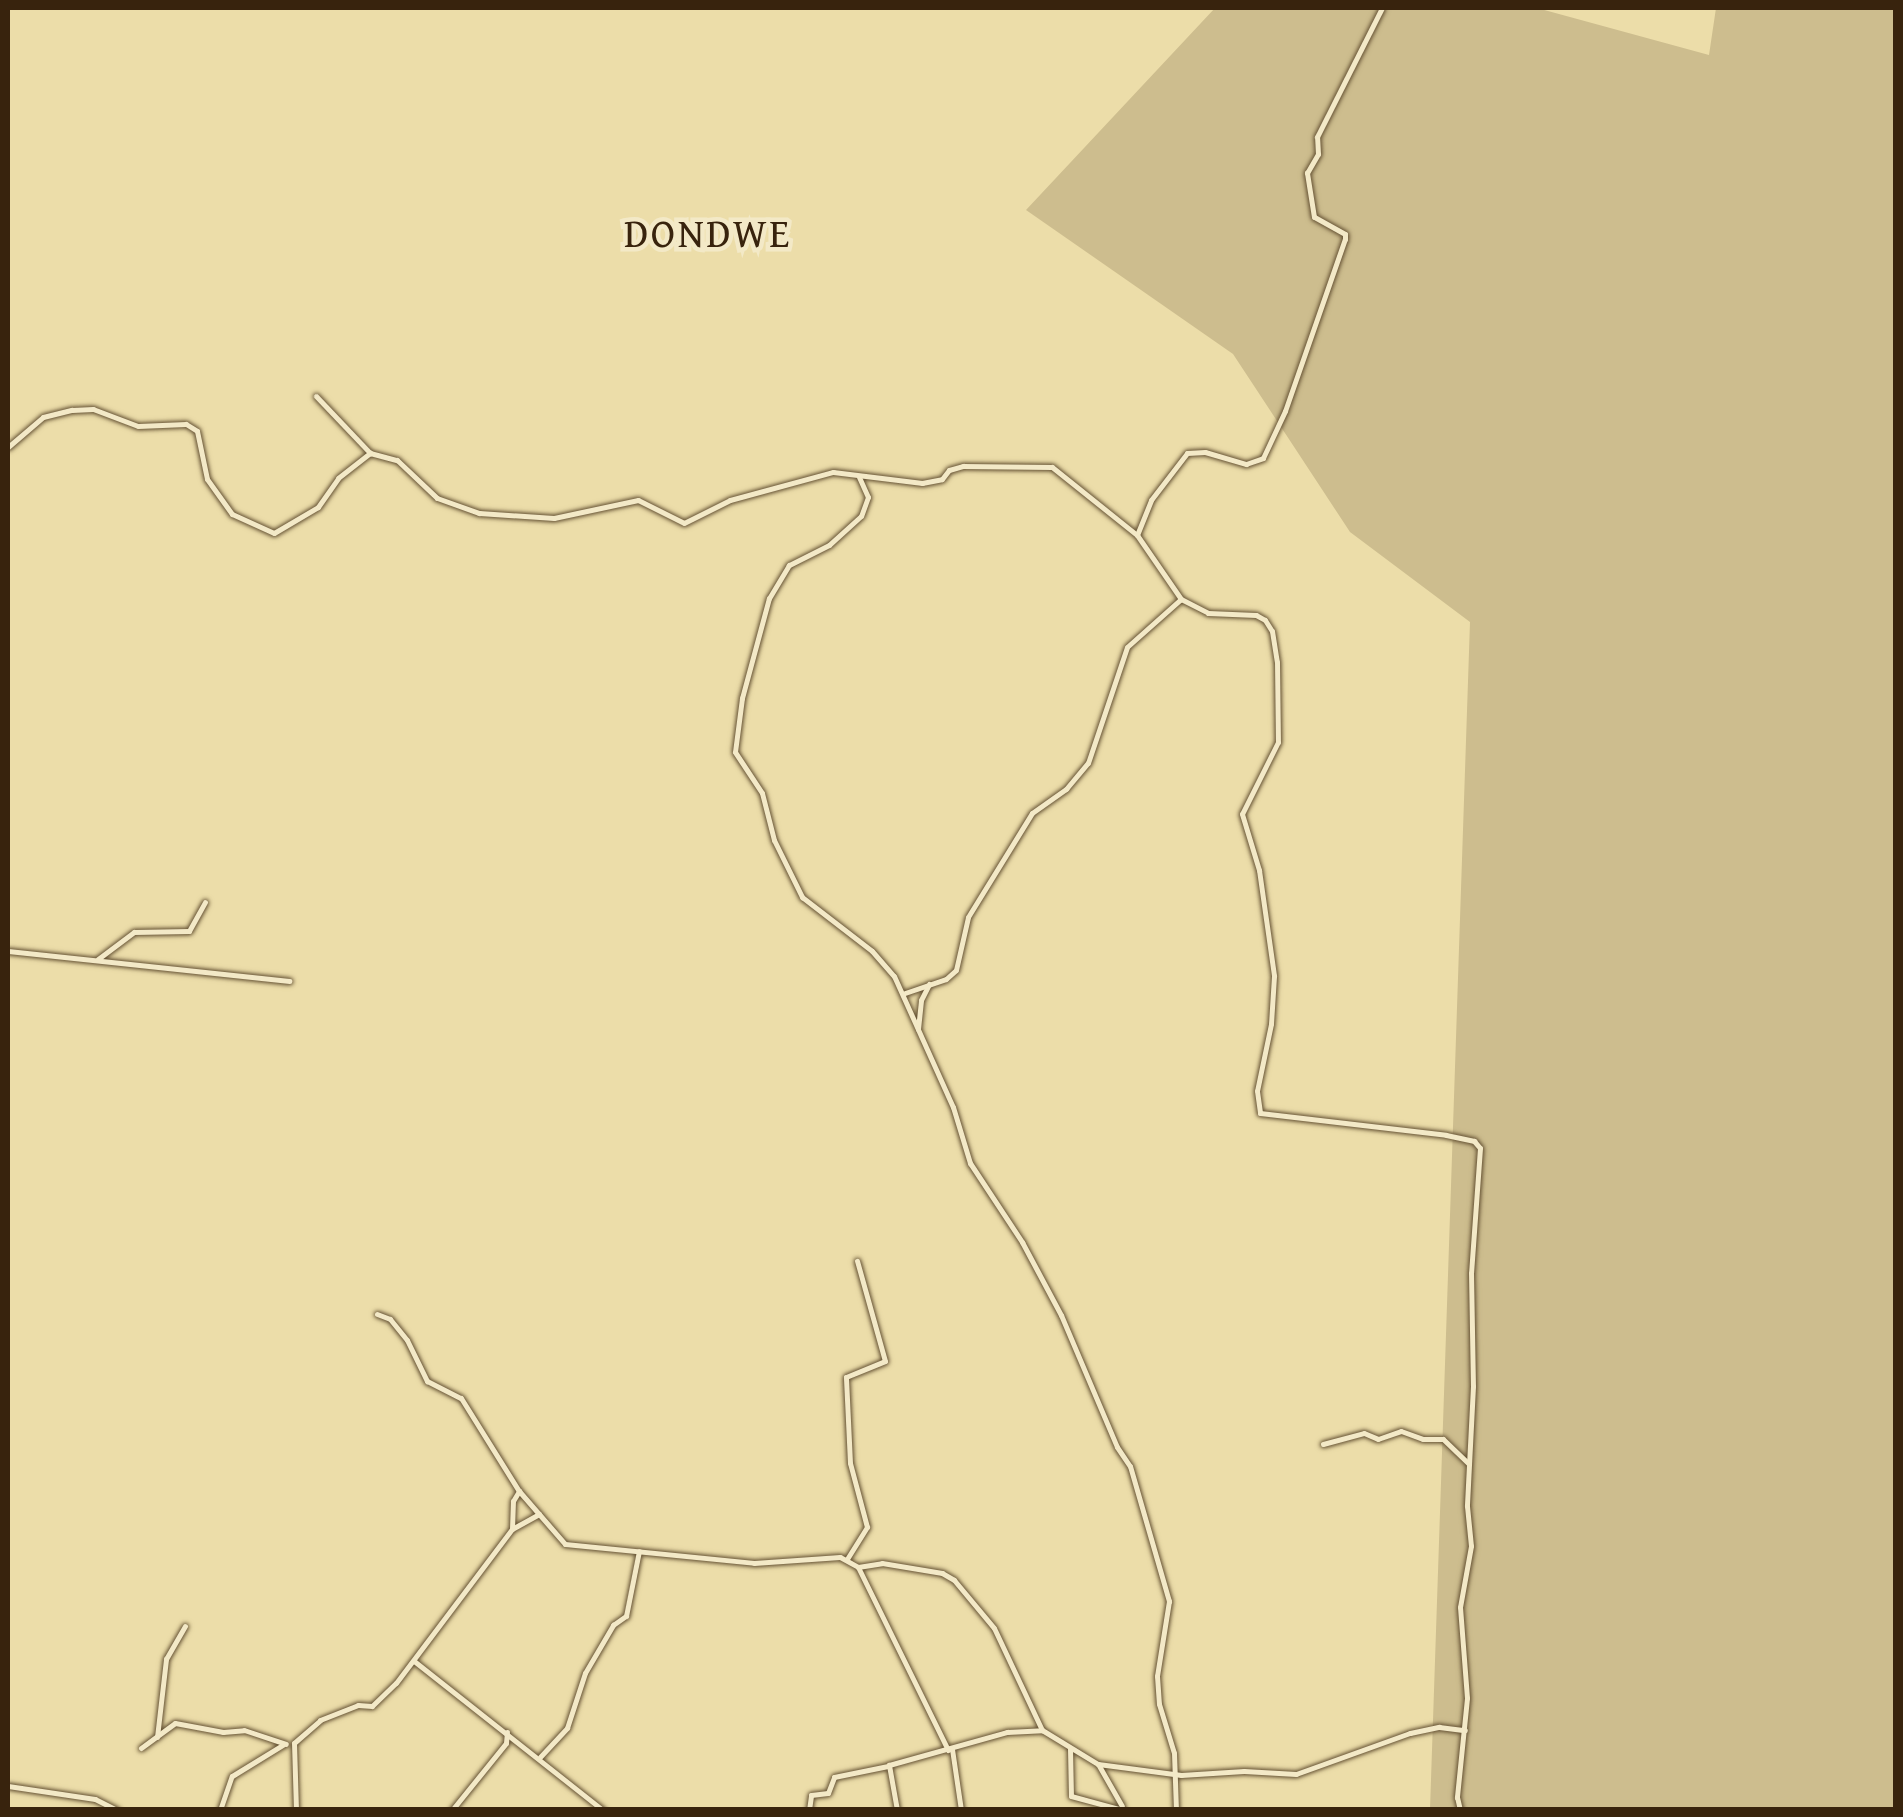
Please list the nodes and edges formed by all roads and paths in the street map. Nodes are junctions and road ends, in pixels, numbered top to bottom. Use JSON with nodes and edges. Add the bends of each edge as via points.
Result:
{"nodes":[{"id":1,"x":1382,"y":8,"type":"edge"},
{"id":2,"x":316,"y":396,"type":"dead end"},
{"id":3,"x":8,"y":447,"type":"edge"},
{"id":4,"x":370,"y":453,"type":"junction"},
{"id":5,"x":859,"y":477,"type":"junction"},
{"id":6,"x":1137,"y":535,"type":"junction"},
{"id":7,"x":1180,"y":600,"type":"junction"},
{"id":8,"x":205,"y":902,"type":"dead end"},
{"id":9,"x":8,"y":951,"type":"edge"},
{"id":10,"x":96,"y":960,"type":"junction"},
{"id":11,"x":288,"y":982,"type":"dead end"},
{"id":12,"x":928,"y":984,"type":"junction"},
{"id":13,"x":904,"y":994,"type":"junction"},
{"id":14,"x":918,"y":1030,"type":"junction"},
{"id":15,"x":857,"y":1261,"type":"dead end"},
{"id":16,"x":377,"y":1314,"type":"dead end"},
{"id":17,"x":1324,"y":1444,"type":"dead end"},
{"id":18,"x":1468,"y":1463,"type":"junction"},
{"id":19,"x":519,"y":1490,"type":"junction"},
{"id":20,"x":538,"y":1514,"type":"junction"},
{"id":21,"x":512,"y":1528,"type":"junction"},
{"id":22,"x":639,"y":1552,"type":"junction"},
{"id":23,"x":847,"y":1559,"type":"junction"},
{"id":24,"x":858,"y":1567,"type":"junction"},
{"id":25,"x":185,"y":1626,"type":"dead end"},
{"id":26,"x":414,"y":1662,"type":"junction"},
{"id":27,"x":1042,"y":1730,"type":"junction"},
{"id":28,"x":1465,"y":1730,"type":"junction"},
{"id":29,"x":507,"y":1732,"type":"junction"},
{"id":30,"x":156,"y":1737,"type":"junction"},
{"id":31,"x":515,"y":1737,"type":"junction"},
{"id":32,"x":508,"y":1741,"type":"junction"},
{"id":33,"x":290,"y":1744,"type":"junction"},
{"id":34,"x":141,"y":1748,"type":"dead end"},
{"id":35,"x":1070,"y":1748,"type":"junction"},
{"id":36,"x":950,"y":1749,"type":"junction"},
{"id":37,"x":540,"y":1757,"type":"junction"},
{"id":38,"x":1098,"y":1764,"type":"junction"},
{"id":39,"x":888,"y":1766,"type":"junction"},
{"id":40,"x":1176,"y":1775,"type":"junction"},
{"id":41,"x":8,"y":1786,"type":"edge"},
{"id":42,"x":1123,"y":1809,"type":"edge"},
{"id":43,"x":117,"y":1810,"type":"edge"},
{"id":44,"x":220,"y":1810,"type":"edge"},
{"id":45,"x":296,"y":1810,"type":"edge"},
{"id":46,"x":452,"y":1810,"type":"edge"},
{"id":47,"x":603,"y":1810,"type":"edge"},
{"id":48,"x":809,"y":1810,"type":"edge"},
{"id":49,"x":897,"y":1810,"type":"edge"},
{"id":50,"x":960,"y":1810,"type":"edge"},
{"id":51,"x":1176,"y":1810,"type":"edge"},
{"id":52,"x":1460,"y":1810,"type":"edge"}],
"edges":[{"from":1,"to":6,"type":"street","via":[[1307,173],[1314,217],[1345,239],[1264,458],[1246,464],[1187,453],[1151,500]]},
{"from":2,"to":4,"type":"street"},
{"from":3,"to":4,"type":"street","via":[[43,417],[72,410],[94,409],[138,426],[186,424],[197,431],[207,479],[232,514],[274,532],[318,507],[338,478]]},
{"from":4,"to":5,"type":"street","via":[[397,460],[437,498],[493,515],[554,518],[638,500],[688,522],[730,500],[822,474]]},
{"from":5,"to":6,"type":"street","via":[[922,483],[942,480],[958,466],[1052,467]]},
{"from":5,"to":13,"type":"street","via":[[868,498],[861,516],[829,545],[788,565],[768,598],[735,752],[762,793],[774,840],[802,897],[872,951]]},
{"from":6,"to":7,"type":"street"},
{"from":7,"to":12,"type":"street","via":[[1127,647],[1088,763],[1066,790],[1032,813],[970,913],[956,970]]},
{"from":7,"to":18,"type":"street","via":[[1208,613],[1262,617],[1274,640],[1276,750],[1242,814],[1274,976],[1257,1091],[1260,1113],[1479,1143]]},
{"from":8,"to":10,"type":"street","via":[[189,931],[134,932]]},
{"from":9,"to":10,"type":"street"},
{"from":10,"to":11,"type":"street"},
{"from":12,"to":13,"type":"street"},
{"from":12,"to":14,"type":"street"},
{"from":13,"to":14,"type":"street"},
{"from":14,"to":40,"type":"street","via":[[970,1164],[1061,1315],[1130,1466],[1169,1601],[1158,1704]]},
{"from":15,"to":23,"type":"street","via":[[884,1361],[846,1377],[850,1463],[867,1526]]},
{"from":16,"to":19,"type":"street","via":[[407,1340],[424,1378],[461,1398]]},
{"from":17,"to":18,"type":"street","via":[[1401,1431],[1443,1439]]},
{"from":18,"to":28,"type":"street","via":[[1470,1563],[1460,1607]]},
{"from":19,"to":20,"type":"street"},
{"from":19,"to":21,"type":"street"},
{"from":20,"to":21,"type":"street"},
{"from":20,"to":22,"type":"street","via":[[565,1544]]},
{"from":21,"to":26,"type":"street"},
{"from":22,"to":23,"type":"street","via":[[754,1563]]},
{"from":22,"to":37,"type":"street","via":[[626,1616],[613,1626],[578,1686],[566,1728]]},
{"from":23,"to":24,"type":"street"},
{"from":24,"to":27,"type":"street","via":[[924,1566],[954,1580],[1004,1644]]},
{"from":24,"to":36,"type":"street"},
{"from":25,"to":30,"type":"street","via":[[166,1659]]},
{"from":26,"to":29,"type":"street"},
{"from":26,"to":33,"type":"street","via":[[372,1706],[326,1716]]},
{"from":27,"to":35,"type":"street"},
{"from":27,"to":36,"type":"street"},
{"from":28,"to":40,"type":"street","via":[[1410,1733],[1296,1774]]},
{"from":28,"to":52,"type":"street"},
{"from":29,"to":31,"type":"street"},
{"from":29,"to":32,"type":"street"},
{"from":30,"to":33,"type":"street","via":[[175,1723],[244,1730]]},
{"from":30,"to":34,"type":"street"},
{"from":31,"to":32,"type":"street"},
{"from":31,"to":37,"type":"street"},
{"from":32,"to":46,"type":"street"},
{"from":33,"to":44,"type":"street","via":[[232,1776]]},
{"from":33,"to":45,"type":"street"},
{"from":35,"to":38,"type":"street"},
{"from":35,"to":42,"type":"street","via":[[1071,1796]]},
{"from":36,"to":39,"type":"street"},
{"from":36,"to":50,"type":"street"},
{"from":37,"to":47,"type":"street"},
{"from":38,"to":40,"type":"street"},
{"from":38,"to":42,"type":"street"},
{"from":39,"to":48,"type":"street","via":[[836,1777],[829,1792],[811,1795]]},
{"from":39,"to":49,"type":"street"},
{"from":40,"to":51,"type":"street"},
{"from":41,"to":43,"type":"street","via":[[94,1799]]}]}
